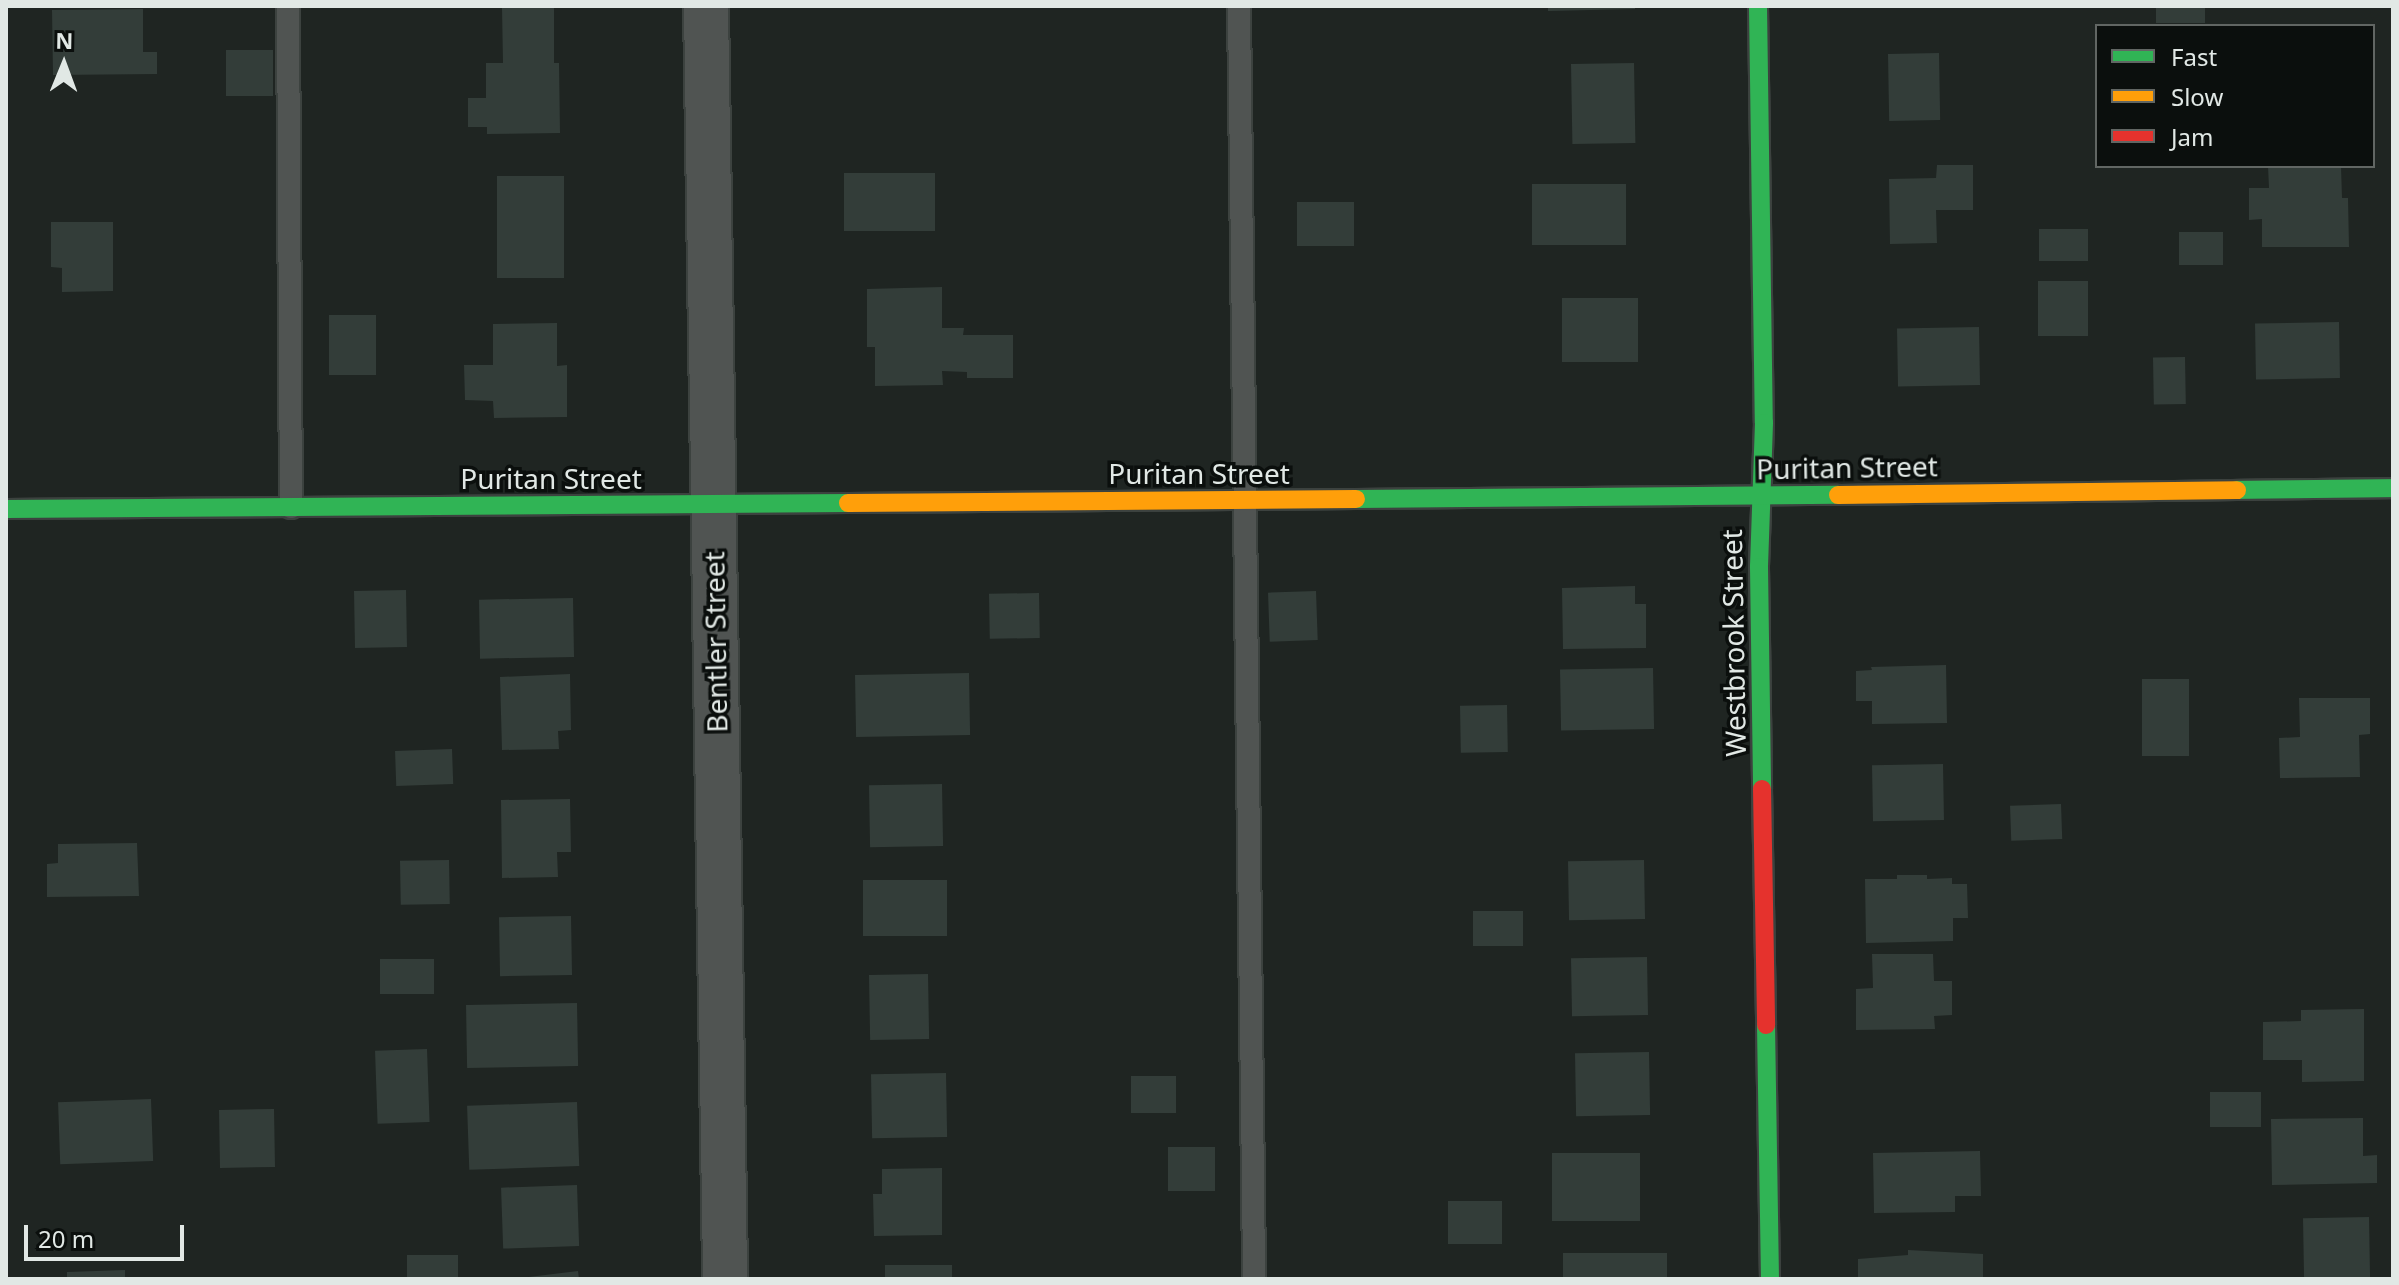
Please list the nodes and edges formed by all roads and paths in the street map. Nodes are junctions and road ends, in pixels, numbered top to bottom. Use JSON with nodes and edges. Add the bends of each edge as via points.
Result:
{"nodes":[{"id":1,"x":288,"y":6,"type":"edge"},
{"id":2,"x":706,"y":6,"type":"edge"},
{"id":3,"x":1239,"y":6,"type":"edge"},
{"id":4,"x":1758,"y":6,"type":"edge"},
{"id":5,"x":2393,"y":488,"type":"edge"},
{"id":6,"x":1760,"y":496,"type":"junction"},
{"id":7,"x":1246,"y":500,"type":"junction"},
{"id":8,"x":713,"y":504,"type":"junction"},
{"id":9,"x":291,"y":507,"type":"junction"},
{"id":10,"x":6,"y":509,"type":"edge"},
{"id":11,"x":725,"y":1279,"type":"edge"},
{"id":12,"x":1254,"y":1279,"type":"edge"},
{"id":13,"x":1770,"y":1279,"type":"edge"}],
"edges":[{"from":1,"to":9,"type":"lane"},
{"from":2,"to":8,"type":"street","name":"Bentler Street"},
{"from":3,"to":7,"type":"lane"},
{"from":4,"to":6,"type":"street","name":"Westbrook Street","via":[[1764,423]]},
{"from":5,"to":6,"type":"street","name":"Puritan Street"},
{"from":6,"to":7,"type":"street","name":"Puritan Street"},
{"from":6,"to":13,"type":"street","name":"Westbrook Street"},
{"from":7,"to":8,"type":"street","name":"Puritan Street"},
{"from":7,"to":12,"type":"lane"},
{"from":8,"to":9,"type":"street","name":"Puritan Street"},
{"from":8,"to":11,"type":"street","name":"Bentler Street"},
{"from":9,"to":10,"type":"street","name":"Puritan Street"}]}
